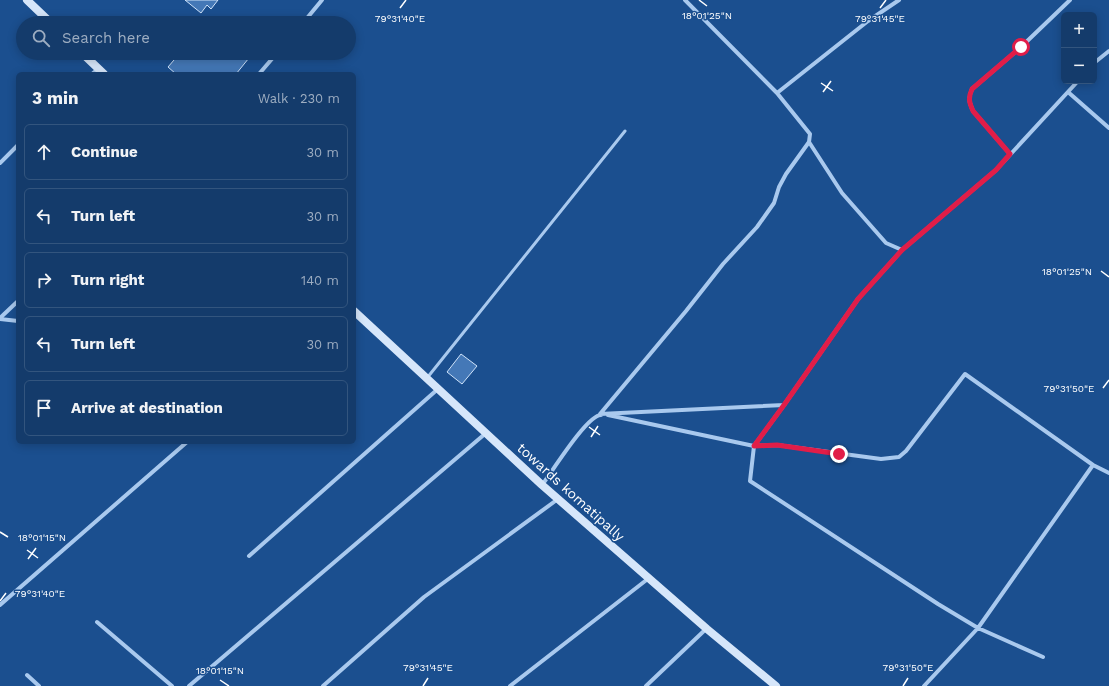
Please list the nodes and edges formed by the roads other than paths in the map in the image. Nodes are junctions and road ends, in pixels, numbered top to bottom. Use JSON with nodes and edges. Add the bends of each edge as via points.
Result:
{"nodes":[{"id":1,"x":27,"y":0,"type":"edge"},
{"id":2,"x":322,"y":0,"type":"edge"},
{"id":3,"x":685,"y":0,"type":"edge"},
{"id":4,"x":899,"y":0,"type":"edge"},
{"id":5,"x":1070,"y":0,"type":"edge"},
{"id":6,"x":44,"y":16,"type":"edge"},
{"id":7,"x":309,"y":16,"type":"edge"},
{"id":8,"x":1109,"y":51,"type":"edge"},
{"id":9,"x":88,"y":60,"type":"edge"},
{"id":10,"x":271,"y":60,"type":"edge"},
{"id":11,"x":1097,"y":61,"type":"edge"},
{"id":12,"x":98,"y":72,"type":"edge"},
{"id":13,"x":260,"y":72,"type":"edge"},
{"id":14,"x":1075,"y":84,"type":"edge"},
{"id":15,"x":1068,"y":92,"type":"junction"},
{"id":16,"x":777,"y":94,"type":"junction"},
{"id":17,"x":1109,"y":128,"type":"edge"},
{"id":18,"x":625,"y":131,"type":"dead end"},
{"id":19,"x":809,"y":142,"type":"junction"},
{"id":20,"x":16,"y":147,"type":"edge"},
{"id":21,"x":1010,"y":154,"type":"junction"},
{"id":22,"x":0,"y":163,"type":"edge"},
{"id":23,"x":902,"y":250,"type":"junction"},
{"id":24,"x":16,"y":303,"type":"edge"},
{"id":25,"x":356,"y":313,"type":"edge"},
{"id":26,"x":0,"y":319,"type":"edge"},
{"id":27,"x":16,"y":321,"type":"edge"},
{"id":28,"x":427,"y":378,"type":"junction"},
{"id":29,"x":439,"y":388,"type":"junction"},
{"id":30,"x":784,"y":405,"type":"junction"},
{"id":31,"x":486,"y":433,"type":"junction"},
{"id":32,"x":186,"y":444,"type":"edge"},
{"id":33,"x":754,"y":446,"type":"junction"},
{"id":34,"x":1093,"y":465,"type":"junction"},
{"id":35,"x":1109,"y":473,"type":"edge"},
{"id":36,"x":542,"y":485,"type":"junction"},
{"id":37,"x":558,"y":499,"type":"junction"},
{"id":38,"x":249,"y":556,"type":"dead end"},
{"id":39,"x":648,"y":578,"type":"junction"},
{"id":40,"x":0,"y":605,"type":"edge"},
{"id":41,"x":97,"y":622,"type":"dead end"},
{"id":42,"x":978,"y":628,"type":"junction"},
{"id":43,"x":707,"y":629,"type":"junction"},
{"id":44,"x":1043,"y":657,"type":"dead end"},
{"id":45,"x":27,"y":675,"type":"dead end"},
{"id":46,"x":39,"y":686,"type":"edge"},
{"id":47,"x":172,"y":686,"type":"edge"},
{"id":48,"x":189,"y":686,"type":"edge"},
{"id":49,"x":323,"y":686,"type":"edge"},
{"id":50,"x":510,"y":686,"type":"edge"},
{"id":51,"x":646,"y":686,"type":"edge"},
{"id":52,"x":776,"y":686,"type":"edge"},
{"id":53,"x":924,"y":686,"type":"edge"}],
"edges":[{"from":1,"to":6,"type":"street"},
{"from":2,"to":7,"type":"street"},
{"from":3,"to":16,"type":"street"},
{"from":4,"to":16,"type":"street","via":[[868,21]]},
{"from":5,"to":21,"type":"street","via":[[972,89],[968,97],[973,111]]},
{"from":8,"to":11,"type":"street"},
{"from":9,"to":12,"type":"street"},
{"from":10,"to":13,"type":"street"},
{"from":14,"to":15,"type":"street"},
{"from":15,"to":17,"type":"street"},
{"from":15,"to":21,"type":"street"},
{"from":16,"to":19,"type":"street","via":[[810,134]]},
{"from":18,"to":28,"type":"lane"},
{"from":19,"to":23,"type":"street","via":[[842,193],[886,243]]},
{"from":19,"to":30,"type":"street","via":[[786,174],[774,203],[757,227],[722,264],[600,414]]},
{"from":20,"to":22,"type":"street"},
{"from":21,"to":23,"type":"street","via":[[996,170]]},
{"from":23,"to":30,"type":"street","via":[[858,299]]},
{"from":24,"to":26,"type":"street"},
{"from":25,"to":28,"type":"street","name":"towards komatipally"},
{"from":26,"to":27,"type":"street"},
{"from":28,"to":29,"type":"street","name":"towards komatipally"},
{"from":29,"to":31,"type":"street","name":"towards komatipally"},
{"from":29,"to":38,"type":"street"},
{"from":30,"to":33,"type":"street"},
{"from":31,"to":36,"type":"street","name":"towards komatipally"},
{"from":31,"to":48,"type":"street"},
{"from":32,"to":40,"type":"street"},
{"from":33,"to":34,"type":"street","via":[[777,445],[881,459],[899,457],[965,374]]},
{"from":33,"to":36,"type":"street","via":[[598,415],[591,418],[582,429]]},
{"from":33,"to":42,"type":"street","via":[[750,481]]},
{"from":34,"to":35,"type":"street"},
{"from":34,"to":42,"type":"street"},
{"from":36,"to":37,"type":"street","name":"towards komatipally"},
{"from":37,"to":39,"type":"street","name":"towards komatipally"},
{"from":37,"to":49,"type":"street","via":[[424,597]]},
{"from":39,"to":43,"type":"street","name":"towards komatipally"},
{"from":39,"to":50,"type":"street"},
{"from":41,"to":47,"type":"street"},
{"from":42,"to":44,"type":"street"},
{"from":42,"to":53,"type":"street"},
{"from":43,"to":51,"type":"street"},
{"from":43,"to":52,"type":"street","name":"towards komatipally"},
{"from":45,"to":46,"type":"street"}]}
